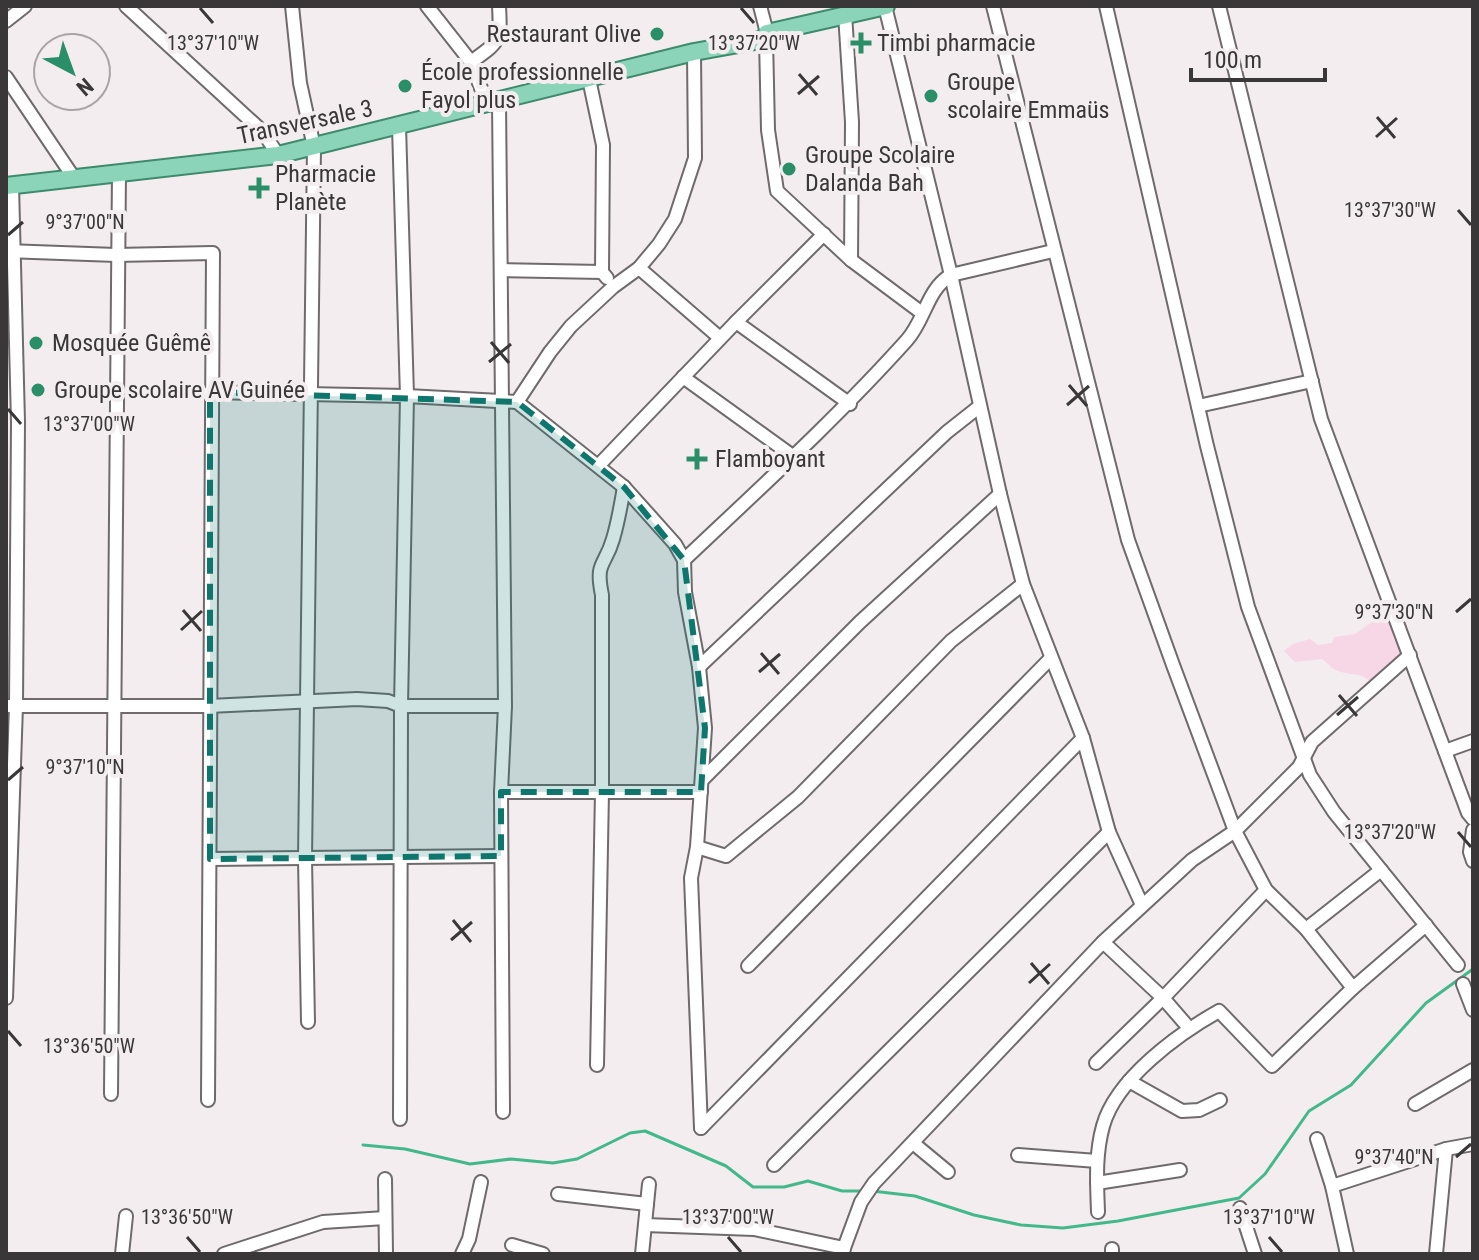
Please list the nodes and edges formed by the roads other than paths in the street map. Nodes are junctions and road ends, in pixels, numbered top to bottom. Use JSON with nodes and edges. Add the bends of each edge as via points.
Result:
{"nodes":[{"id":1,"x":25,"y":6,"type":"edge"},
{"id":2,"x":126,"y":6,"type":"edge"},
{"id":3,"x":292,"y":6,"type":"edge"},
{"id":4,"x":427,"y":6,"type":"edge"},
{"id":5,"x":499,"y":6,"type":"edge"},
{"id":6,"x":760,"y":6,"type":"edge"},
{"id":7,"x":885,"y":6,"type":"edge"},
{"id":8,"x":993,"y":6,"type":"edge"},
{"id":9,"x":1106,"y":6,"type":"edge"},
{"id":10,"x":1219,"y":6,"type":"edge"},
{"id":11,"x":845,"y":14,"type":"junction"},
{"id":12,"x":6,"y":21,"type":"edge"},
{"id":13,"x":767,"y":36,"type":"junction"},
{"id":14,"x":694,"y":52,"type":"junction"},
{"id":15,"x":471,"y":62,"type":"junction"},
{"id":16,"x":6,"y":77,"type":"edge"},
{"id":17,"x":589,"y":79,"type":"junction"},
{"id":18,"x":493,"y":103,"type":"junction"},
{"id":19,"x":399,"y":126,"type":"junction"},
{"id":20,"x":314,"y":147,"type":"junction"},
{"id":21,"x":278,"y":155,"type":"junction"},
{"id":22,"x":119,"y":172,"type":"junction"},
{"id":23,"x":74,"y":178,"type":"junction"},
{"id":24,"x":9,"y":186,"type":"edge"},
{"id":25,"x":824,"y":234,"type":"junction"},
{"id":26,"x":9,"y":251,"type":"edge"},
{"id":27,"x":1053,"y":251,"type":"junction"},
{"id":28,"x":116,"y":255,"type":"junction"},
{"id":29,"x":851,"y":260,"type":"junction"},
{"id":30,"x":639,"y":268,"type":"junction"},
{"id":31,"x":501,"y":270,"type":"junction"},
{"id":32,"x":602,"y":272,"type":"junction"},
{"id":33,"x":951,"y":275,"type":"junction"},
{"id":34,"x":613,"y":287,"type":"junction"},
{"id":35,"x":922,"y":313,"type":"junction"},
{"id":36,"x":736,"y":322,"type":"junction"},
{"id":37,"x":720,"y":338,"type":"junction"},
{"id":38,"x":683,"y":377,"type":"junction"},
{"id":39,"x":1312,"y":381,"type":"junction"},
{"id":40,"x":210,"y":392,"type":"junction"},
{"id":41,"x":310,"y":395,"type":"junction"},
{"id":42,"x":407,"y":396,"type":"junction"},
{"id":43,"x":503,"y":400,"type":"junction"},
{"id":44,"x":517,"y":402,"type":"junction"},
{"id":45,"x":850,"y":404,"type":"junction"},
{"id":46,"x":980,"y":406,"type":"junction"},
{"id":47,"x":1198,"y":406,"type":"junction"},
{"id":48,"x":12,"y":422,"type":"edge"},
{"id":49,"x":794,"y":457,"type":"junction"},
{"id":50,"x":598,"y":466,"type":"junction"},
{"id":51,"x":624,"y":487,"type":"junction"},
{"id":52,"x":1000,"y":494,"type":"junction"},
{"id":53,"x":684,"y":560,"type":"junction"},
{"id":54,"x":1023,"y":584,"type":"junction"},
{"id":55,"x":1410,"y":655,"type":"junction"},
{"id":56,"x":1050,"y":659,"type":"junction"},
{"id":57,"x":699,"y":667,"type":"junction"},
{"id":58,"x":307,"y":701,"type":"junction"},
{"id":59,"x":11,"y":706,"type":"edge"},
{"id":60,"x":112,"y":706,"type":"junction"},
{"id":61,"x":209,"y":706,"type":"junction"},
{"id":62,"x":401,"y":706,"type":"junction"},
{"id":63,"x":505,"y":706,"type":"junction"},
{"id":64,"x":1083,"y":738,"type":"junction"},
{"id":65,"x":1473,"y":741,"type":"edge"},
{"id":66,"x":1445,"y":751,"type":"junction"},
{"id":67,"x":1304,"y":754,"type":"junction"},
{"id":68,"x":701,"y":786,"type":"junction"},
{"id":69,"x":602,"y":791,"type":"junction"},
{"id":70,"x":501,"y":792,"type":"junction"},
{"id":71,"x":1473,"y":819,"type":"edge"},
{"id":72,"x":1473,"y":830,"type":"edge"},
{"id":73,"x":1235,"y":831,"type":"junction"},
{"id":74,"x":1109,"y":832,"type":"junction"},
{"id":75,"x":697,"y":847,"type":"junction"},
{"id":76,"x":501,"y":856,"type":"junction"},
{"id":77,"x":401,"y":857,"type":"junction"},
{"id":78,"x":210,"y":859,"type":"junction"},
{"id":79,"x":305,"y":859,"type":"junction"},
{"id":80,"x":1473,"y":861,"type":"edge"},
{"id":81,"x":1381,"y":870,"type":"junction"},
{"id":82,"x":1266,"y":890,"type":"junction"},
{"id":83,"x":1142,"y":905,"type":"junction"},
{"id":84,"x":1426,"y":925,"type":"junction"},
{"id":85,"x":1306,"y":929,"type":"junction"},
{"id":86,"x":1103,"y":942,"type":"junction"},
{"id":87,"x":1458,"y":965,"type":"dead end"},
{"id":88,"x":748,"y":966,"type":"dead end"},
{"id":89,"x":1463,"y":984,"type":"dead end"},
{"id":90,"x":1353,"y":988,"type":"junction"},
{"id":91,"x":6,"y":998,"type":"edge"},
{"id":92,"x":1163,"y":998,"type":"junction"},
{"id":93,"x":1473,"y":1010,"type":"edge"},
{"id":94,"x":308,"y":1022,"type":"dead end"},
{"id":95,"x":1189,"y":1028,"type":"junction"},
{"id":96,"x":1096,"y":1063,"type":"dead end"},
{"id":97,"x":597,"y":1065,"type":"dead end"},
{"id":98,"x":1473,"y":1070,"type":"edge"},
{"id":99,"x":1129,"y":1081,"type":"junction"},
{"id":100,"x":111,"y":1094,"type":"dead end"},
{"id":101,"x":208,"y":1100,"type":"dead end"},
{"id":102,"x":1220,"y":1100,"type":"dead end"},
{"id":103,"x":1415,"y":1104,"type":"dead end"},
{"id":104,"x":503,"y":1112,"type":"dead end"},
{"id":105,"x":400,"y":1119,"type":"dead end"},
{"id":106,"x":1317,"y":1139,"type":"dead end"},
{"id":107,"x":913,"y":1143,"type":"junction"},
{"id":108,"x":1473,"y":1144,"type":"edge"},
{"id":109,"x":1446,"y":1149,"type":"junction"},
{"id":110,"x":1018,"y":1155,"type":"dead end"},
{"id":111,"x":1097,"y":1161,"type":"junction"},
{"id":112,"x":774,"y":1165,"type":"dead end"},
{"id":113,"x":1180,"y":1170,"type":"dead end"},
{"id":114,"x":948,"y":1172,"type":"dead end"},
{"id":115,"x":385,"y":1179,"type":"dead end"},
{"id":116,"x":481,"y":1182,"type":"dead end"},
{"id":117,"x":1097,"y":1183,"type":"junction"},
{"id":118,"x":649,"y":1184,"type":"dead end"},
{"id":119,"x":1332,"y":1186,"type":"junction"},
{"id":120,"x":558,"y":1194,"type":"dead end"},
{"id":121,"x":647,"y":1204,"type":"junction"},
{"id":122,"x":1240,"y":1208,"type":"dead end"},
{"id":123,"x":1098,"y":1212,"type":"dead end"},
{"id":124,"x":126,"y":1216,"type":"dead end"},
{"id":125,"x":385,"y":1218,"type":"junction"},
{"id":126,"x":645,"y":1225,"type":"junction"},
{"id":127,"x":512,"y":1245,"type":"dead end"},
{"id":128,"x":843,"y":1251,"type":"edge"},
{"id":129,"x":122,"y":1254,"type":"edge"},
{"id":130,"x":224,"y":1254,"type":"edge"},
{"id":131,"x":386,"y":1254,"type":"edge"},
{"id":132,"x":462,"y":1254,"type":"edge"},
{"id":133,"x":543,"y":1254,"type":"edge"},
{"id":134,"x":642,"y":1254,"type":"edge"},
{"id":135,"x":1255,"y":1254,"type":"edge"},
{"id":136,"x":1347,"y":1254,"type":"edge"},
{"id":137,"x":1436,"y":1254,"type":"edge"}],
"edges":[{"from":1,"to":12,"type":"street"},
{"from":2,"to":21,"type":"street","via":[[263,132]]},
{"from":3,"to":20,"type":"street"},
{"from":4,"to":15,"type":"street"},
{"from":5,"to":15,"type":"street","via":[[500,36]]},
{"from":6,"to":13,"type":"street"},
{"from":7,"to":11,"type":"main road","name":"Transversale 3"},
{"from":7,"to":33,"type":"street"},
{"from":8,"to":27,"type":"street"},
{"from":9,"to":47,"type":"street"},
{"from":10,"to":39,"type":"street"},
{"from":11,"to":13,"type":"main road","name":"Transversale 3"},
{"from":11,"to":29,"type":"street","via":[[852,122]]},
{"from":13,"to":14,"type":"main road","name":"Transversale 3"},
{"from":13,"to":25,"type":"street","via":[[768,130],[777,191]]},
{"from":14,"to":17,"type":"main road","name":"Transversale 3"},
{"from":14,"to":30,"type":"street","via":[[695,158],[675,219]]},
{"from":15,"to":18,"type":"street"},
{"from":16,"to":23,"type":"street"},
{"from":17,"to":18,"type":"main road","name":"Transversale 3"},
{"from":17,"to":32,"type":"street","via":[[603,145]]},
{"from":18,"to":19,"type":"main road","name":"Transversale 3"},
{"from":18,"to":31,"type":"street"},
{"from":19,"to":20,"type":"main road","name":"Transversale 3"},
{"from":19,"to":42,"type":"street"},
{"from":20,"to":21,"type":"main road","name":"Transversale 3"},
{"from":20,"to":41,"type":"street"},
{"from":21,"to":22,"type":"main road","name":"Transversale 3"},
{"from":22,"to":23,"type":"main road","name":"Transversale 3"},
{"from":22,"to":28,"type":"street"},
{"from":23,"to":24,"type":"main road","name":"Transversale 3"},
{"from":24,"to":26,"type":"street"},
{"from":25,"to":29,"type":"street"},
{"from":25,"to":36,"type":"street"},
{"from":26,"to":28,"type":"street"},
{"from":26,"to":48,"type":"street"},
{"from":27,"to":33,"type":"street"},
{"from":27,"to":73,"type":"street","via":[[1128,540]]},
{"from":28,"to":40,"type":"street","via":[[213,253]]},
{"from":28,"to":60,"type":"street"},
{"from":29,"to":35,"type":"street"},
{"from":30,"to":34,"type":"street"},
{"from":30,"to":37,"type":"street"},
{"from":31,"to":32,"type":"street"},
{"from":31,"to":43,"type":"street"},
{"from":32,"to":34,"type":"street"},
{"from":33,"to":35,"type":"street","via":[[939,282]]},
{"from":33,"to":46,"type":"street"},
{"from":34,"to":44,"type":"street","via":[[571,326]]},
{"from":35,"to":45,"type":"street","via":[[916,330]]},
{"from":36,"to":37,"type":"street"},
{"from":36,"to":45,"type":"street"},
{"from":37,"to":38,"type":"street"},
{"from":38,"to":49,"type":"street"},
{"from":38,"to":50,"type":"street"},
{"from":39,"to":47,"type":"street"},
{"from":39,"to":55,"type":"street","via":[[1321,419]]},
{"from":40,"to":41,"type":"street"},
{"from":40,"to":61,"type":"street"},
{"from":41,"to":42,"type":"street"},
{"from":41,"to":58,"type":"street"},
{"from":42,"to":43,"type":"street"},
{"from":42,"to":62,"type":"street"},
{"from":43,"to":44,"type":"street"},
{"from":43,"to":63,"type":"street"},
{"from":44,"to":50,"type":"street"},
{"from":45,"to":49,"type":"street"},
{"from":46,"to":52,"type":"street"},
{"from":46,"to":57,"type":"street"},
{"from":47,"to":67,"type":"street","via":[[1248,607]]},
{"from":48,"to":59,"type":"street"},
{"from":49,"to":53,"type":"street"},
{"from":50,"to":51,"type":"street"},
{"from":51,"to":53,"type":"street"},
{"from":51,"to":69,"type":"street","via":[[598,578]]},
{"from":52,"to":54,"type":"street"},
{"from":52,"to":68,"type":"street","via":[[860,622]]},
{"from":53,"to":57,"type":"street"},
{"from":54,"to":56,"type":"street"},
{"from":54,"to":75,"type":"street","via":[[951,641],[798,797],[726,856]]},
{"from":55,"to":66,"type":"street"},
{"from":55,"to":67,"type":"street"},
{"from":56,"to":64,"type":"street"},
{"from":56,"to":88,"type":"street"},
{"from":57,"to":68,"type":"street","via":[[705,728]]},
{"from":58,"to":61,"type":"street"},
{"from":58,"to":62,"type":"street","via":[[357,699]]},
{"from":58,"to":79,"type":"street"},
{"from":59,"to":60,"type":"street"},
{"from":59,"to":91,"type":"street"},
{"from":60,"to":61,"type":"street"},
{"from":60,"to":100,"type":"street"},
{"from":61,"to":78,"type":"street"},
{"from":62,"to":63,"type":"street"},
{"from":62,"to":77,"type":"street"},
{"from":63,"to":70,"type":"street"},
{"from":64,"to":74,"type":"street"},
{"from":64,"to":75,"type":"street","via":[[701,1128],[691,878]]},
{"from":65,"to":66,"type":"street"},
{"from":66,"to":71,"type":"street"},
{"from":67,"to":73,"type":"street","via":[[1299,767]]},
{"from":67,"to":81,"type":"street","via":[[1310,775],[1334,812]]},
{"from":68,"to":69,"type":"street"},
{"from":68,"to":75,"type":"street"},
{"from":69,"to":70,"type":"street"},
{"from":69,"to":97,"type":"street"},
{"from":70,"to":76,"type":"street"},
{"from":72,"to":80,"type":"street"},
{"from":73,"to":82,"type":"street"},
{"from":73,"to":83,"type":"street","via":[[1192,860]]},
{"from":74,"to":83,"type":"street"},
{"from":74,"to":112,"type":"street"},
{"from":76,"to":77,"type":"street"},
{"from":76,"to":104,"type":"street"},
{"from":77,"to":79,"type":"street"},
{"from":77,"to":105,"type":"street"},
{"from":78,"to":79,"type":"street"},
{"from":78,"to":101,"type":"street"},
{"from":79,"to":94,"type":"street"},
{"from":81,"to":84,"type":"street"},
{"from":81,"to":85,"type":"street"},
{"from":82,"to":85,"type":"street"},
{"from":82,"to":92,"type":"street"},
{"from":83,"to":86,"type":"street"},
{"from":84,"to":87,"type":"street"},
{"from":84,"to":90,"type":"street"},
{"from":85,"to":90,"type":"street"},
{"from":86,"to":92,"type":"street"},
{"from":86,"to":107,"type":"street"},
{"from":89,"to":93,"type":"street"},
{"from":90,"to":95,"type":"street","via":[[1272,1066],[1219,1011]]},
{"from":92,"to":95,"type":"street"},
{"from":92,"to":96,"type":"street"},
{"from":95,"to":99,"type":"street"},
{"from":98,"to":103,"type":"street"},
{"from":99,"to":102,"type":"street","via":[[1182,1111]]},
{"from":99,"to":111,"type":"street","via":[[1103,1126]]},
{"from":106,"to":119,"type":"street"},
{"from":107,"to":114,"type":"street"},
{"from":107,"to":128,"type":"street","via":[[867,1193]]},
{"from":108,"to":109,"type":"street"},
{"from":109,"to":119,"type":"street"},
{"from":109,"to":137,"type":"street"},
{"from":110,"to":111,"type":"street"},
{"from":111,"to":117,"type":"street"},
{"from":113,"to":117,"type":"street"},
{"from":115,"to":125,"type":"street"},
{"from":116,"to":132,"type":"street"},
{"from":117,"to":123,"type":"street"},
{"from":118,"to":121,"type":"street"},
{"from":119,"to":136,"type":"street"},
{"from":120,"to":121,"type":"street"},
{"from":121,"to":126,"type":"street"},
{"from":122,"to":135,"type":"street"},
{"from":124,"to":129,"type":"street"},
{"from":125,"to":130,"type":"street","via":[[323,1222]]},
{"from":125,"to":131,"type":"street"},
{"from":126,"to":128,"type":"street","via":[[754,1229]]},
{"from":126,"to":134,"type":"street"},
{"from":127,"to":133,"type":"street"}]}
